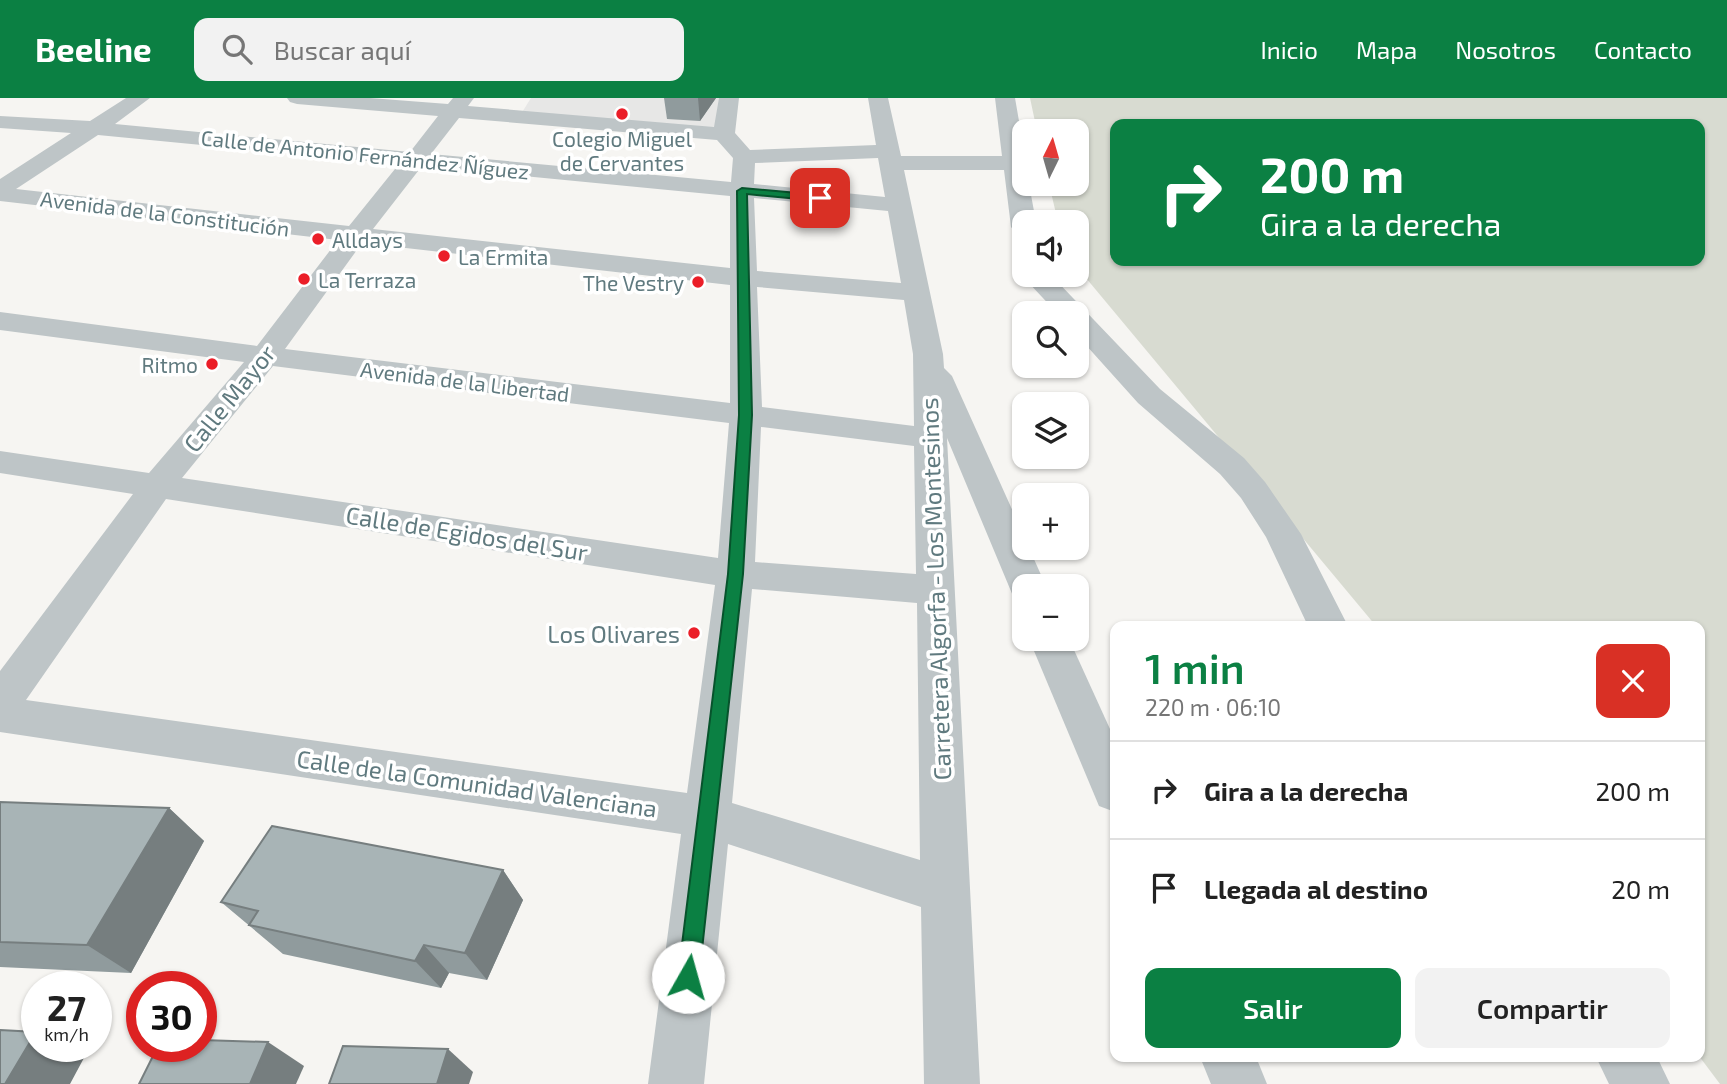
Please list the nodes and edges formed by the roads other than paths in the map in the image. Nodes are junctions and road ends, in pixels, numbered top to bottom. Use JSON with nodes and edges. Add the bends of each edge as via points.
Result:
{"nodes":[{"id":1,"x":139,"y":98,"type":"edge"},
{"id":2,"x":297,"y":98,"type":"edge"},
{"id":3,"x":878,"y":98,"type":"edge"},
{"id":4,"x":1005,"y":98,"type":"edge"},
{"id":5,"x":460,"y":104,"type":"edge"},
{"id":6,"x":0,"y":122,"type":"edge"},
{"id":7,"x":93,"y":128,"type":"junction"},
{"id":8,"x":735,"y":145,"type":"edge"},
{"id":9,"x":1012,"y":149,"type":"edge"},
{"id":10,"x":890,"y":157,"type":"junction"},
{"id":11,"x":417,"y":160,"type":"junction"},
{"id":12,"x":1012,"y":163,"type":"edge"},
{"id":13,"x":0,"y":192,"type":"edge"},
{"id":14,"x":897,"y":205,"type":"junction"},
{"id":15,"x":355,"y":235,"type":"junction"},
{"id":16,"x":744,"y":278,"type":"junction"},
{"id":17,"x":1048,"y":287,"type":"edge"},
{"id":18,"x":916,"y":293,"type":"junction"},
{"id":19,"x":1061,"y":301,"type":"edge"},
{"id":20,"x":0,"y":321,"type":"edge"},
{"id":21,"x":1089,"y":331,"type":"edge"},
{"id":22,"x":928,"y":354,"type":"junction"},
{"id":23,"x":265,"y":356,"type":"junction"},
{"id":24,"x":746,"y":415,"type":"junction"},
{"id":25,"x":931,"y":438,"type":"junction"},
{"id":26,"x":0,"y":462,"type":"edge"},
{"id":27,"x":157,"y":486,"type":"junction"},
{"id":28,"x":735,"y":574,"type":"junction"},
{"id":29,"x":1022,"y":574,"type":"edge"},
{"id":30,"x":935,"y":590,"type":"junction"},
{"id":31,"x":1326,"y":621,"type":"edge"},
{"id":32,"x":1054,"y":651,"type":"edge"},
{"id":33,"x":0,"y":703,"type":"edge"},
{"id":34,"x":0,"y":714,"type":"edge"},
{"id":35,"x":1110,"y":780,"type":"edge"},
{"id":36,"x":707,"y":817,"type":"junction"},
{"id":37,"x":946,"y":892,"type":"junction"},
{"id":38,"x":1230,"y":1062,"type":"edge"},
{"id":39,"x":1627,"y":1062,"type":"edge"},
{"id":40,"x":676,"y":1084,"type":"edge"},
{"id":41,"x":952,"y":1084,"type":"edge"},
{"id":42,"x":1239,"y":1084,"type":"edge"},
{"id":43,"x":1642,"y":1084,"type":"edge"}],
"edges":[{"from":1,"to":7,"type":"street"},
{"from":2,"to":5,"type":"street"},
{"from":3,"to":10,"type":"street","name":"Carretera Algorfa - Los Montesinos"},
{"from":4,"to":9,"type":"street"},
{"from":5,"to":8,"type":"street"},
{"from":5,"to":11,"type":"street","name":"Calle Mayor"},
{"from":6,"to":7,"type":"street","name":"Calle de Antonio Fernández Ñíguez"},
{"from":7,"to":11,"type":"street","name":"Calle de Antonio Fernández Ñíguez"},
{"from":7,"to":13,"type":"street"},
{"from":8,"to":10,"type":"street"},
{"from":8,"to":11,"type":"street","name":"Calle de Antonio Fernández Ñíguez"},
{"from":8,"to":14,"type":"street","name":"Calle de Antonio Fernández Ñíguez"},
{"from":8,"to":16,"type":"street"},
{"from":10,"to":12,"type":"street"},
{"from":10,"to":14,"type":"street","name":"Carretera Algorfa - Los Montesinos"},
{"from":11,"to":15,"type":"street","name":"Calle Mayor"},
{"from":13,"to":15,"type":"street","name":"Avenida de la Constitución"},
{"from":14,"to":18,"type":"street","name":"Carretera Algorfa - Los Montesinos"},
{"from":15,"to":16,"type":"street","name":"Avenida de la Constitución"},
{"from":15,"to":23,"type":"street","name":"Calle Mayor"},
{"from":16,"to":18,"type":"street","name":"Avenida de la Constitución"},
{"from":16,"to":24,"type":"street"},
{"from":17,"to":19,"type":"street"},
{"from":18,"to":22,"type":"street","name":"Carretera Algorfa - Los Montesinos"},
{"from":20,"to":23,"type":"street","name":"Avenida de la Libertad"},
{"from":21,"to":31,"type":"street","via":[[1149,396],[1233,466],[1253,490],[1283,534]]},
{"from":22,"to":25,"type":"street","name":"Carretera Algorfa - Los Montesinos"},
{"from":22,"to":29,"type":"street"},
{"from":23,"to":24,"type":"street","name":"Avenida de la Libertad"},
{"from":23,"to":27,"type":"street","name":"Calle Mayor"},
{"from":24,"to":25,"type":"street","name":"Avenida de la Libertad"},
{"from":24,"to":28,"type":"street"},
{"from":25,"to":30,"type":"street","name":"Carretera Algorfa - Los Montesinos"},
{"from":26,"to":27,"type":"street","name":"Calle de Egidos del Sur"},
{"from":27,"to":28,"type":"street","name":"Calle de Egidos del Sur"},
{"from":27,"to":33,"type":"street","name":"Calle Mayor"},
{"from":28,"to":30,"type":"street","name":"Calle de Egidos del Sur"},
{"from":28,"to":36,"type":"street"},
{"from":30,"to":37,"type":"street","name":"Carretera Algorfa - Los Montesinos"},
{"from":32,"to":35,"type":"street"},
{"from":34,"to":36,"type":"street","name":"Calle de la Comunidad Valenciana"},
{"from":36,"to":37,"type":"street","name":"Calle de la Comunidad Valenciana"},
{"from":36,"to":40,"type":"street"},
{"from":37,"to":41,"type":"street","name":"Carretera Algorfa - Los Montesinos"},
{"from":38,"to":42,"type":"street"},
{"from":39,"to":43,"type":"street"}]}
